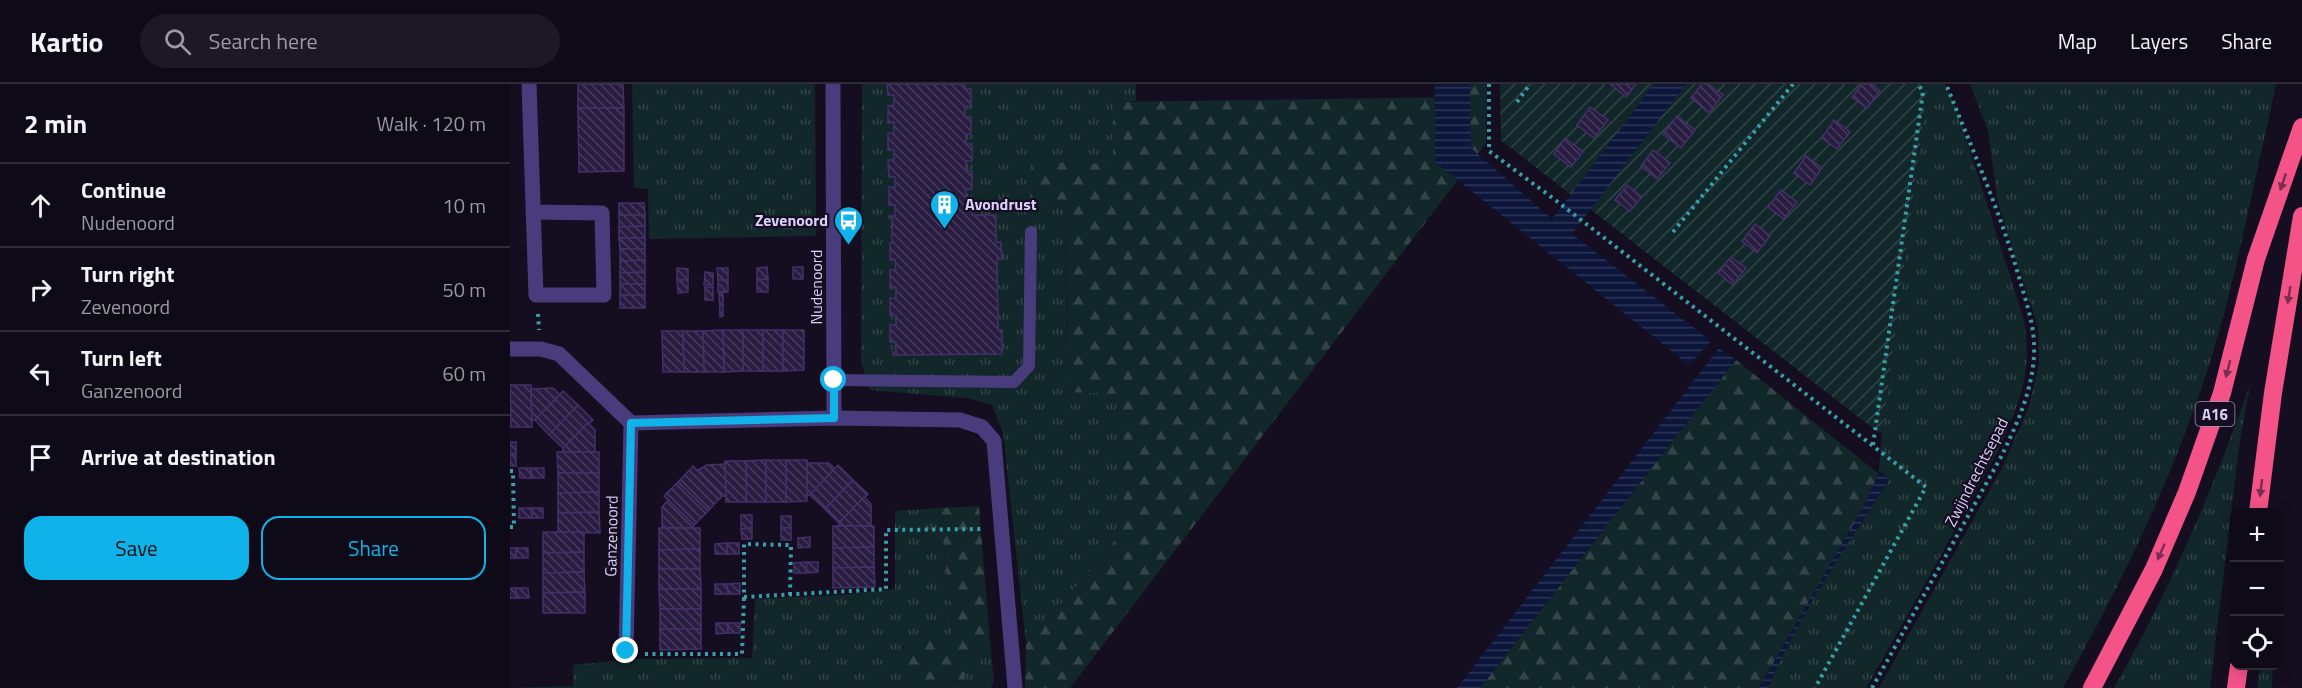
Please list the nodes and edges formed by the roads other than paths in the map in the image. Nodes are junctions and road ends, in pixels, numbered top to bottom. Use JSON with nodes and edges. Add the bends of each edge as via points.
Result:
{"nodes":[{"id":1,"x":528,"y":84,"type":"edge"},
{"id":2,"x":833,"y":84,"type":"edge"},
{"id":3,"x":2302,"y":127,"type":"edge"},
{"id":4,"x":533,"y":212,"type":"junction"},
{"id":5,"x":2302,"y":216,"type":"edge"},
{"id":6,"x":1031,"y":232,"type":"dead end"},
{"id":7,"x":510,"y":349,"type":"edge"},
{"id":8,"x":834,"y":380,"type":"junction"},
{"id":9,"x":834,"y":418,"type":"junction"},
{"id":10,"x":631,"y":423,"type":"junction"},
{"id":11,"x":2259,"y":508,"type":"edge"},
{"id":12,"x":626,"y":651,"type":"road end"},
{"id":13,"x":2238,"y":670,"type":"edge"},
{"id":14,"x":1015,"y":688,"type":"edge"},
{"id":15,"x":2092,"y":688,"type":"edge"},
{"id":16,"x":2236,"y":688,"type":"edge"}],
"edges":[{"from":1,"to":4,"type":"street"},
{"from":2,"to":8,"type":"street","name":"Nudenoord"},
{"from":3,"to":15,"type":"highway","number":"A16","one_way":true,"via":[[2256,259],[2222,393],[2187,492],[2154,569]]},
{"from":4,"to":4,"type":"street","via":[[602,213],[604,295],[536,295]]},
{"from":5,"to":11,"type":"highway","one_way":true},
{"from":6,"to":8,"type":"lane","via":[[1029,366],[1014,382]]},
{"from":7,"to":10,"type":"street","via":[[541,349],[559,354]]},
{"from":8,"to":9,"type":"street","name":"Nudenoord"},
{"from":9,"to":10,"type":"street"},
{"from":9,"to":14,"type":"street","via":[[960,420],[982,427],[994,441]]},
{"from":10,"to":12,"type":"street","name":"Ganzenoord"},
{"from":13,"to":16,"type":"highway"}]}
